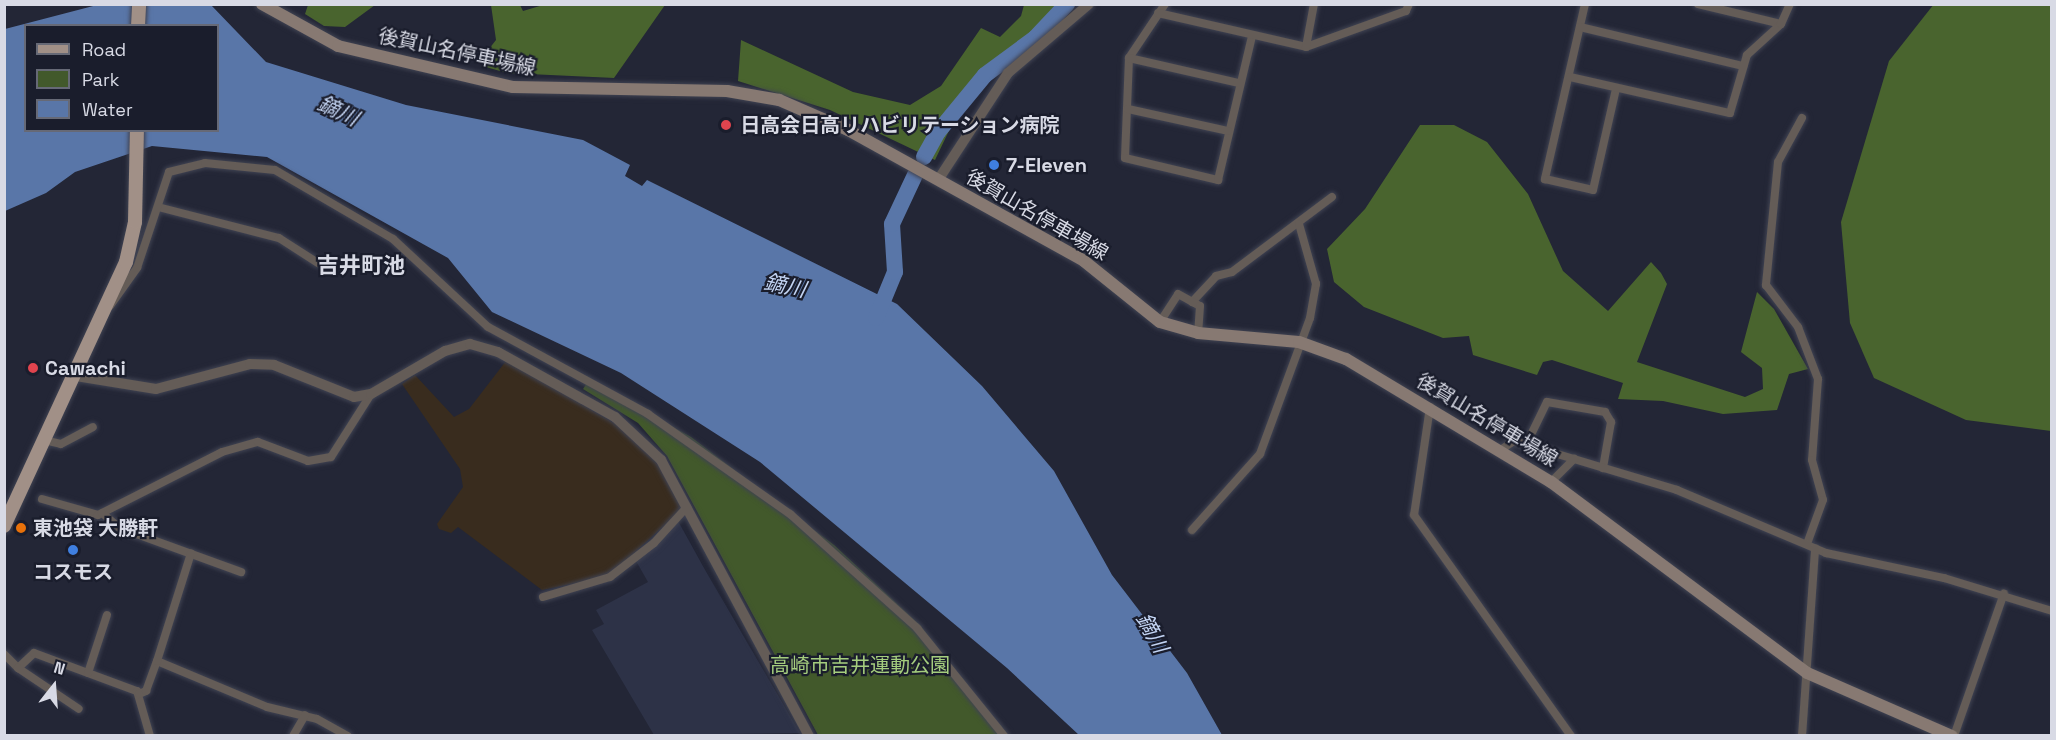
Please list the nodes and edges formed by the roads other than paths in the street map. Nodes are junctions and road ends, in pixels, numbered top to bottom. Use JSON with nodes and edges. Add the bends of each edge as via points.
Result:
{"nodes":[{"id":1,"x":139,"y":4,"type":"edge"},
{"id":2,"x":262,"y":4,"type":"edge"},
{"id":3,"x":1089,"y":4,"type":"edge"},
{"id":4,"x":1165,"y":4,"type":"edge"},
{"id":5,"x":1314,"y":4,"type":"edge"},
{"id":6,"x":1409,"y":4,"type":"edge"},
{"id":7,"x":1585,"y":4,"type":"edge"},
{"id":8,"x":1698,"y":4,"type":"edge"},
{"id":9,"x":1790,"y":4,"type":"edge"},
{"id":10,"x":1158,"y":13,"type":"junction"},
{"id":11,"x":138,"y":24,"type":"edge"},
{"id":12,"x":1781,"y":24,"type":"junction"},
{"id":13,"x":1580,"y":27,"type":"junction"},
{"id":14,"x":1252,"y":36,"type":"junction"},
{"id":15,"x":1306,"y":47,"type":"junction"},
{"id":16,"x":1130,"y":58,"type":"junction"},
{"id":17,"x":1743,"y":66,"type":"junction"},
{"id":18,"x":1570,"y":77,"type":"junction"},
{"id":19,"x":1239,"y":82,"type":"junction"},
{"id":20,"x":1616,"y":88,"type":"junction"},
{"id":21,"x":1128,"y":109,"type":"junction"},
{"id":22,"x":1802,"y":118,"type":"dead end"},
{"id":23,"x":1227,"y":131,"type":"junction"},
{"id":24,"x":137,"y":132,"type":"edge"},
{"id":25,"x":940,"y":177,"type":"junction"},
{"id":26,"x":1332,"y":197,"type":"dead end"},
{"id":27,"x":158,"y":207,"type":"junction"},
{"id":28,"x":1299,"y":224,"type":"junction"},
{"id":29,"x":318,"y":263,"type":"dead end"},
{"id":30,"x":1192,"y":302,"type":"junction"},
{"id":31,"x":110,"y":306,"type":"junction"},
{"id":32,"x":1160,"y":322,"type":"junction"},
{"id":33,"x":1198,"y":333,"type":"junction"},
{"id":34,"x":1299,"y":342,"type":"junction"},
{"id":35,"x":76,"y":376,"type":"junction"},
{"id":36,"x":371,"y":394,"type":"junction"},
{"id":37,"x":1430,"y":407,"type":"junction"},
{"id":38,"x":93,"y":428,"type":"dead end"},
{"id":39,"x":44,"y":440,"type":"junction"},
{"id":40,"x":1526,"y":445,"type":"junction"},
{"id":41,"x":1502,"y":449,"type":"junction"},
{"id":42,"x":1574,"y":459,"type":"junction"},
{"id":43,"x":1603,"y":468,"type":"junction"},
{"id":44,"x":1551,"y":482,"type":"junction"},
{"id":45,"x":42,"y":499,"type":"dead end"},
{"id":46,"x":687,"y":507,"type":"junction"},
{"id":47,"x":102,"y":513,"type":"junction"},
{"id":48,"x":4,"y":526,"type":"edge"},
{"id":49,"x":1192,"y":530,"type":"dead end"},
{"id":50,"x":1811,"y":546,"type":"junction"},
{"id":51,"x":191,"y":553,"type":"junction"},
{"id":52,"x":241,"y":572,"type":"dead end"},
{"id":53,"x":2004,"y":593,"type":"junction"},
{"id":54,"x":543,"y":597,"type":"dead end"},
{"id":55,"x":2050,"y":608,"type":"edge"},
{"id":56,"x":107,"y":615,"type":"dead end"},
{"id":57,"x":4,"y":654,"type":"edge"},
{"id":58,"x":158,"y":661,"type":"junction"},
{"id":59,"x":18,"y":668,"type":"junction"},
{"id":60,"x":88,"y":673,"type":"junction"},
{"id":61,"x":1807,"y":673,"type":"junction"},
{"id":62,"x":139,"y":694,"type":"junction"},
{"id":63,"x":79,"y":709,"type":"dead end"},
{"id":64,"x":305,"y":715,"type":"junction"},
{"id":65,"x":150,"y":735,"type":"edge"},
{"id":66,"x":293,"y":735,"type":"edge"},
{"id":67,"x":348,"y":735,"type":"edge"},
{"id":68,"x":809,"y":735,"type":"edge"},
{"id":69,"x":1004,"y":735,"type":"edge"},
{"id":70,"x":1571,"y":735,"type":"edge"},
{"id":71,"x":1802,"y":735,"type":"edge"},
{"id":72,"x":1953,"y":735,"type":"edge"}],
"edges":[{"from":1,"to":11,"type":"main road"},
{"from":2,"to":25,"type":"main road","name":"後賀山名停車場線","via":[[338,46],[513,87],[727,91],[779,100]]},
{"from":3,"to":25,"type":"street","via":[[1008,73]]},
{"from":4,"to":10,"type":"street"},
{"from":5,"to":15,"type":"street"},
{"from":6,"to":15,"type":"street","via":[[1407,11]]},
{"from":7,"to":13,"type":"street"},
{"from":8,"to":12,"type":"street"},
{"from":9,"to":12,"type":"street"},
{"from":10,"to":14,"type":"street"},
{"from":10,"to":16,"type":"street"},
{"from":12,"to":17,"type":"street","via":[[1747,55]]},
{"from":13,"to":17,"type":"street"},
{"from":13,"to":18,"type":"street"},
{"from":14,"to":15,"type":"street"},
{"from":14,"to":19,"type":"street"},
{"from":16,"to":19,"type":"street"},
{"from":16,"to":21,"type":"street"},
{"from":17,"to":20,"type":"street","via":[[1731,113]]},
{"from":18,"to":20,"type":"street"},
{"from":18,"to":20,"type":"street","via":[[1545,179],[1593,190]]},
{"from":19,"to":23,"type":"street"},
{"from":21,"to":23,"type":"street"},
{"from":21,"to":23,"type":"street","via":[[1125,158],[1218,180]]},
{"from":22,"to":50,"type":"street","via":[[1778,162],[1767,285],[1798,327],[1818,379],[1812,460],[1823,500]]},
{"from":24,"to":31,"type":"main road","via":[[130,250]]},
{"from":25,"to":32,"type":"main road","name":"後賀山名停車場線","via":[[1015,227],[1104,274]]},
{"from":26,"to":28,"type":"street"},
{"from":27,"to":29,"type":"street","via":[[279,238]]},
{"from":27,"to":31,"type":"street","via":[[138,268]]},
{"from":27,"to":69,"type":"street","via":[[166,177],[175,168],[205,162],[260,165],[301,182],[393,239],[488,327],[648,414],[798,520],[917,628]]},
{"from":28,"to":30,"type":"street","via":[[1232,272],[1216,276]]},
{"from":28,"to":34,"type":"street","via":[[1316,284]]},
{"from":30,"to":32,"type":"street","via":[[1178,294]]},
{"from":30,"to":33,"type":"street","via":[[1200,306]]},
{"from":31,"to":35,"type":"main road"},
{"from":32,"to":33,"type":"main road","name":"後賀山名停車場線"},
{"from":33,"to":34,"type":"main road","name":"後賀山名停車場線"},
{"from":34,"to":37,"type":"main road","name":"後賀山名停車場線","via":[[1346,359]]},
{"from":34,"to":49,"type":"street","via":[[1260,454]]},
{"from":35,"to":36,"type":"street","via":[[156,389],[250,364],[273,365],[335,393]]},
{"from":35,"to":39,"type":"main road"},
{"from":36,"to":46,"type":"street","via":[[445,351],[470,344],[498,352],[633,429],[661,460]]},
{"from":36,"to":47,"type":"street","via":[[331,456],[308,461],[258,442],[248,444]]},
{"from":37,"to":41,"type":"main road","name":"後賀山名停車場線"},
{"from":37,"to":70,"type":"street","via":[[1414,514]]},
{"from":38,"to":39,"type":"street","via":[[61,444]]},
{"from":39,"to":48,"type":"main road"},
{"from":40,"to":41,"type":"street","via":[[1508,442]]},
{"from":40,"to":42,"type":"street"},
{"from":40,"to":43,"type":"street","via":[[1547,402],[1605,412],[1611,422]]},
{"from":41,"to":44,"type":"main road","name":"後賀山名停車場線"},
{"from":42,"to":43,"type":"street"},
{"from":42,"to":44,"type":"street"},
{"from":43,"to":50,"type":"street","via":[[1677,489]]},
{"from":44,"to":61,"type":"main road","name":"後賀山名停車場線"},
{"from":45,"to":47,"type":"street"},
{"from":46,"to":54,"type":"street","via":[[654,543],[610,577]]},
{"from":46,"to":68,"type":"street"},
{"from":47,"to":51,"type":"street","via":[[120,528]]},
{"from":50,"to":53,"type":"street"},
{"from":50,"to":61,"type":"street"},
{"from":51,"to":52,"type":"street"},
{"from":51,"to":58,"type":"street"},
{"from":53,"to":55,"type":"street"},
{"from":53,"to":72,"type":"street"},
{"from":56,"to":60,"type":"street"},
{"from":57,"to":59,"type":"street"},
{"from":58,"to":62,"type":"street","via":[[146,691]]},
{"from":58,"to":64,"type":"street","via":[[256,703]]},
{"from":59,"to":60,"type":"street","via":[[34,653]]},
{"from":59,"to":63,"type":"street"},
{"from":60,"to":62,"type":"street"},
{"from":61,"to":71,"type":"street"},
{"from":61,"to":72,"type":"main road","name":"後賀山名停車場線"},
{"from":62,"to":65,"type":"street"},
{"from":64,"to":66,"type":"street"},
{"from":64,"to":67,"type":"street"}]}
